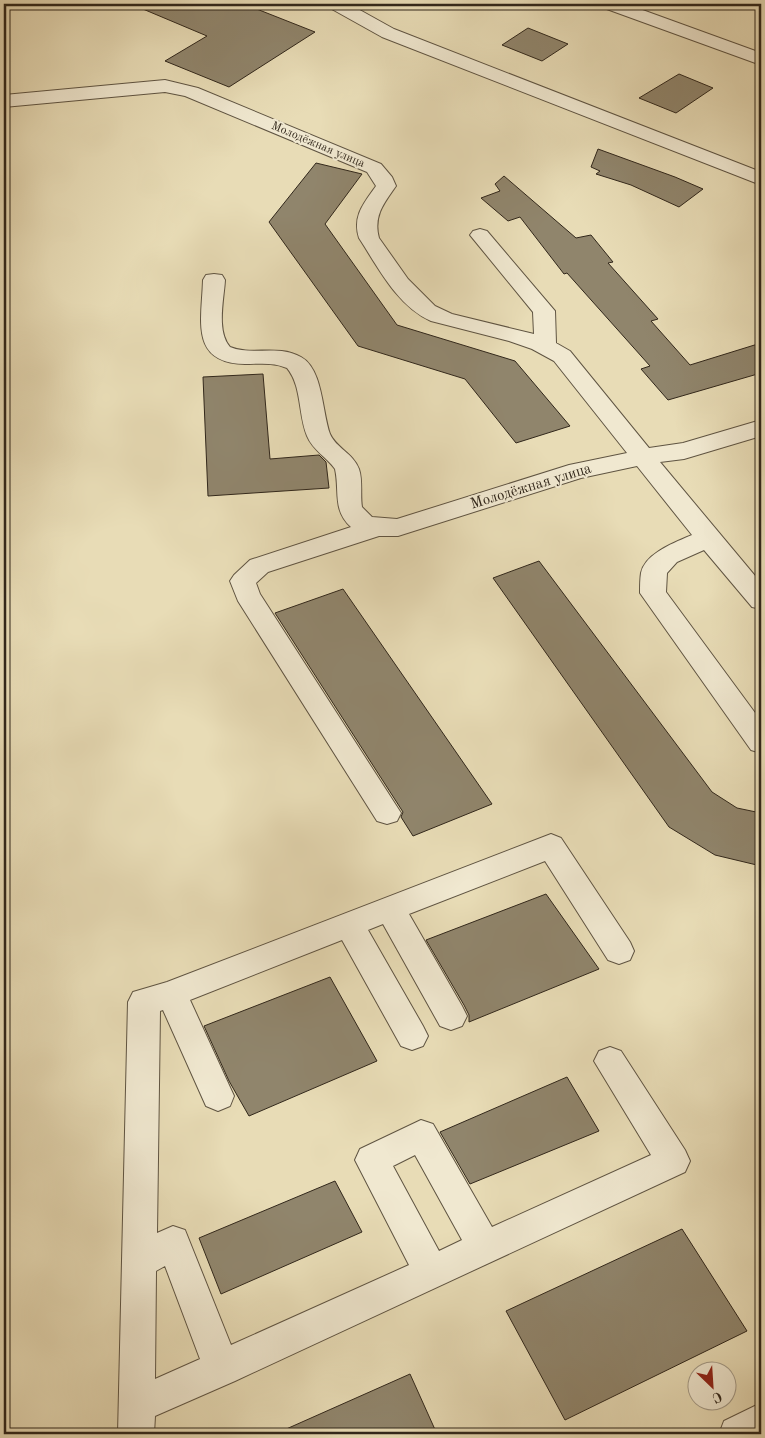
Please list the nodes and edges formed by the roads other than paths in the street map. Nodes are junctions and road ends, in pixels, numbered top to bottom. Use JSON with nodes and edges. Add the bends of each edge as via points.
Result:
{"nodes":[{"id":1,"x":336,"y":4,"type":"edge"},
{"id":2,"x":610,"y":4,"type":"edge"},
{"id":3,"x":761,"y":59,"type":"edge"},
{"id":4,"x":4,"y":101,"type":"edge"},
{"id":5,"x":761,"y":179,"type":"edge"},
{"id":6,"x":480,"y":234,"type":"dead end"},
{"id":7,"x":214,"y":280,"type":"dead end"},
{"id":8,"x":545,"y":345,"type":"junction"},
{"id":9,"x":761,"y":428,"type":"edge"},
{"id":10,"x":643,"y":457,"type":"junction"},
{"id":11,"x":375,"y":528,"type":"junction"},
{"id":12,"x":708,"y":538,"type":"junction"},
{"id":13,"x":761,"y":600,"type":"edge"},
{"id":14,"x":761,"y":742,"type":"edge"},
{"id":15,"x":387,"y":812,"type":"dead end"},
{"id":16,"x":390,"y":909,"type":"junction"},
{"id":17,"x":349,"y":924,"type":"junction"},
{"id":18,"x":619,"y":952,"type":"dead end"},
{"id":19,"x":172,"y":994,"type":"junction"},
{"id":20,"x":451,"y":1016,"type":"dead end"},
{"id":21,"x":412,"y":1036,"type":"dead end"},
{"id":22,"x":610,"y":1061,"type":"dead end"},
{"id":23,"x":218,"y":1096,"type":"dead end"},
{"id":24,"x":485,"y":1248,"type":"junction"},
{"id":25,"x":140,"y":1262,"type":"junction"},
{"id":26,"x":431,"y":1271,"type":"junction"},
{"id":27,"x":222,"y":1368,"type":"junction"},
{"id":28,"x":136,"y":1420,"type":"edge"},
{"id":29,"x":761,"y":1422,"type":"edge"},
{"id":30,"x":738,"y":1434,"type":"edge"}],
"edges":[{"from":1,"to":5,"type":"street","via":[[388,33]]},
{"from":2,"to":3,"type":"street"},
{"from":4,"to":8,"type":"street","name":"Молодёжная улица","via":[[165,86],[191,92],[374,168],[386,186],[366,216],[365,227],[369,238],[411,296],[424,309],[446,319]]},
{"from":6,"to":8,"type":"street","via":[[544,311]]},
{"from":7,"to":11,"type":"street","via":[[213,337],[216,347],[229,355],[243,357],[281,356],[293,361],[303,372],[321,441],[346,468],[350,506],[360,521]]},
{"from":8,"to":10,"type":"street","name":"Молодёжная улица","via":[[562,356]]},
{"from":9,"to":10,"type":"street","name":"Молодёжная улица","via":[[684,451]]},
{"from":10,"to":11,"type":"street","name":"Молодёжная улица","via":[[578,471],[398,527]]},
{"from":10,"to":12,"type":"street","name":"Молодёжная улица"},
{"from":11,"to":15,"type":"street","name":"Молодёжная улица","via":[[259,566],[243,581],[247,595]]},
{"from":12,"to":13,"type":"street","name":"Молодёжная улица"},
{"from":12,"to":14,"type":"street","via":[[668,556],[654,571],[653,593]]},
{"from":16,"to":17,"type":"street"},
{"from":16,"to":18,"type":"street","via":[[551,846]]},
{"from":16,"to":20,"type":"street"},
{"from":17,"to":19,"type":"street"},
{"from":17,"to":21,"type":"street"},
{"from":19,"to":23,"type":"street"},
{"from":19,"to":25,"type":"street","via":[[144,1002]]},
{"from":22,"to":24,"type":"street","via":[[673,1161]]},
{"from":24,"to":26,"type":"street"},
{"from":24,"to":26,"type":"street","via":[[421,1135],[372,1160]]},
{"from":25,"to":27,"type":"street","via":[[173,1242]]},
{"from":25,"to":28,"type":"street"},
{"from":26,"to":27,"type":"street"},
{"from":27,"to":28,"type":"street"},
{"from":29,"to":30,"type":"street"}]}
